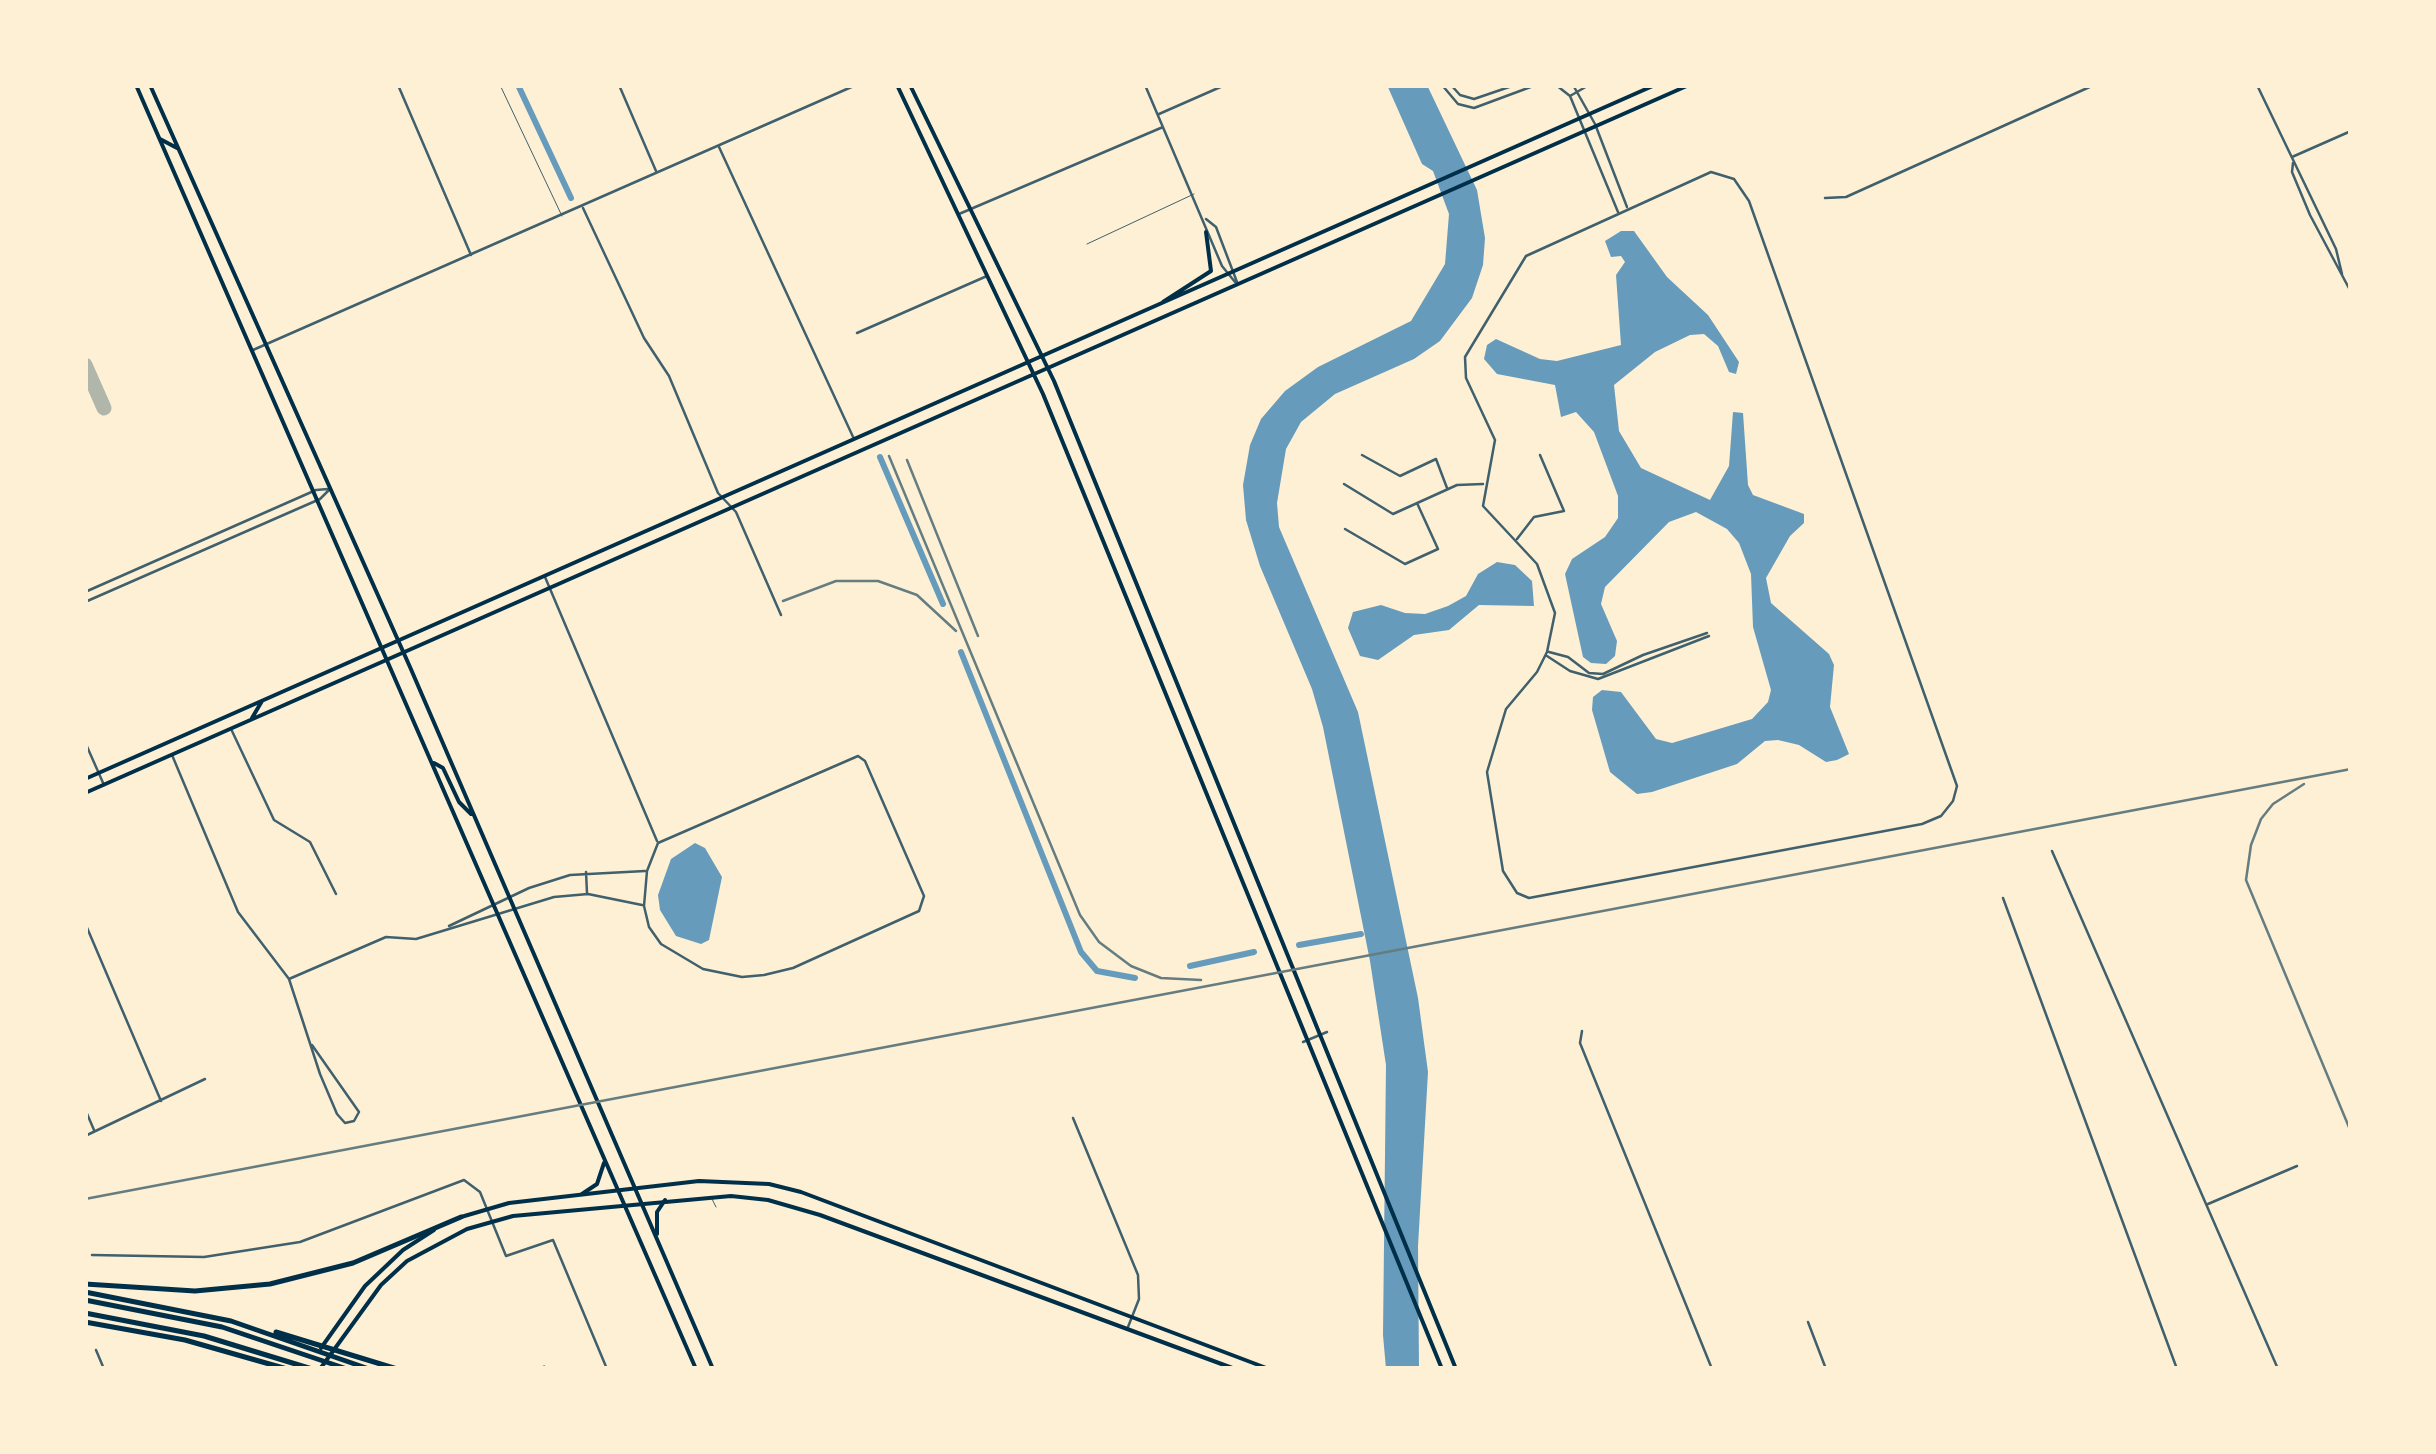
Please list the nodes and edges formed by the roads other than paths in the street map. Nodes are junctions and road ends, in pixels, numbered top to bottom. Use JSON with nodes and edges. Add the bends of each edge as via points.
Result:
{"nodes":[{"id":1,"x":136,"y":85,"type":"edge"},
{"id":2,"x":150,"y":85,"type":"edge"},
{"id":3,"x":398,"y":85,"type":"edge"},
{"id":4,"x":500,"y":85,"type":"edge"},
{"id":5,"x":619,"y":85,"type":"edge"},
{"id":6,"x":856,"y":85,"type":"edge"},
{"id":7,"x":897,"y":85,"type":"edge"},
{"id":8,"x":910,"y":85,"type":"edge"},
{"id":9,"x":1145,"y":85,"type":"edge"},
{"id":10,"x":1225,"y":85,"type":"edge"},
{"id":11,"x":1442,"y":85,"type":"edge"},
{"id":12,"x":1451,"y":85,"type":"edge"},
{"id":13,"x":1515,"y":85,"type":"edge"},
{"id":14,"x":1536,"y":85,"type":"edge"},
{"id":15,"x":1556,"y":85,"type":"edge"},
{"id":16,"x":1572,"y":85,"type":"edge"},
{"id":17,"x":1589,"y":85,"type":"edge"},
{"id":18,"x":1655,"y":85,"type":"edge"},
{"id":19,"x":1689,"y":85,"type":"edge"},
{"id":20,"x":2094,"y":85,"type":"edge"},
{"id":21,"x":2257,"y":85,"type":"edge"},
{"id":22,"x":1580,"y":92,"type":"junction"},
{"id":23,"x":1570,"y":96,"type":"junction"},
{"id":24,"x":1590,"y":112,"type":"junction"},
{"id":25,"x":1158,"y":115,"type":"junction"},
{"id":26,"x":1580,"y":116,"type":"junction"},
{"id":27,"x":1596,"y":124,"type":"junction"},
{"id":28,"x":1163,"y":127,"type":"junction"},
{"id":29,"x":1585,"y":128,"type":"junction"},
{"id":30,"x":2351,"y":131,"type":"edge"},
{"id":31,"x":160,"y":139,"type":"junction"},
{"id":32,"x":719,"y":146,"type":"junction"},
{"id":33,"x":180,"y":152,"type":"junction"},
{"id":34,"x":2291,"y":158,"type":"junction"},
{"id":35,"x":2293,"y":164,"type":"junction"},
{"id":36,"x":658,"y":173,"type":"junction"},
{"id":37,"x":1194,"y":194,"type":"junction"},
{"id":38,"x":1825,"y":198,"type":"dead end"},
{"id":39,"x":582,"y":207,"type":"junction"},
{"id":40,"x":1627,"y":208,"type":"junction"},
{"id":41,"x":971,"y":211,"type":"junction"},
{"id":42,"x":1618,"y":212,"type":"junction"},
{"id":43,"x":958,"y":214,"type":"junction"},
{"id":44,"x":562,"y":216,"type":"junction"},
{"id":45,"x":1205,"y":218,"type":"junction"},
{"id":46,"x":1206,"y":232,"type":"junction"},
{"id":47,"x":1087,"y":244,"type":"dead end"},
{"id":48,"x":472,"y":256,"type":"junction"},
{"id":49,"x":1235,"y":271,"type":"junction"},
{"id":50,"x":2342,"y":274,"type":"junction"},
{"id":51,"x":989,"y":275,"type":"junction"},
{"id":52,"x":1226,"y":275,"type":"junction"},
{"id":53,"x":1237,"y":284,"type":"junction"},
{"id":54,"x":2351,"y":292,"type":"edge"},
{"id":55,"x":1160,"y":304,"type":"junction"},
{"id":56,"x":856,"y":333,"type":"dead end"},
{"id":57,"x":266,"y":344,"type":"junction"},
{"id":58,"x":253,"y":350,"type":"junction"},
{"id":59,"x":1042,"y":357,"type":"junction"},
{"id":60,"x":1029,"y":363,"type":"junction"},
{"id":61,"x":1049,"y":371,"type":"junction"},
{"id":62,"x":1036,"y":377,"type":"junction"},
{"id":63,"x":855,"y":440,"type":"junction"},
{"id":64,"x":1362,"y":455,"type":"dead end"},
{"id":65,"x":1540,"y":456,"type":"dead end"},
{"id":66,"x":1344,"y":484,"type":"dead end"},
{"id":67,"x":1484,"y":484,"type":"junction"},
{"id":68,"x":330,"y":488,"type":"junction"},
{"id":69,"x":1447,"y":488,"type":"junction"},
{"id":70,"x":316,"y":490,"type":"junction"},
{"id":71,"x":723,"y":498,"type":"junction"},
{"id":72,"x":320,"y":499,"type":"junction"},
{"id":73,"x":1417,"y":503,"type":"junction"},
{"id":74,"x":732,"y":508,"type":"junction"},
{"id":75,"x":1344,"y":529,"type":"dead end"},
{"id":76,"x":1516,"y":540,"type":"junction"},
{"id":77,"x":188,"y":546,"type":"junction"},
{"id":78,"x":192,"y":554,"type":"junction"},
{"id":79,"x":545,"y":576,"type":"junction"},
{"id":80,"x":550,"y":588,"type":"junction"},
{"id":81,"x":85,"y":592,"type":"edge"},
{"id":82,"x":85,"y":602,"type":"edge"},
{"id":83,"x":781,"y":615,"type":"dead end"},
{"id":84,"x":397,"y":640,"type":"junction"},
{"id":85,"x":383,"y":646,"type":"junction"},
{"id":86,"x":404,"y":654,"type":"junction"},
{"id":87,"x":1546,"y":654,"type":"junction"},
{"id":88,"x":388,"y":660,"type":"junction"},
{"id":89,"x":262,"y":700,"type":"junction"},
{"id":90,"x":250,"y":722,"type":"junction"},
{"id":91,"x":232,"y":730,"type":"junction"},
{"id":92,"x":180,"y":737,"type":"junction"},
{"id":93,"x":85,"y":742,"type":"edge"},
{"id":94,"x":155,"y":748,"type":"junction"},
{"id":95,"x":172,"y":755,"type":"junction"},
{"id":96,"x":432,"y":763,"type":"junction"},
{"id":97,"x":99,"y":773,"type":"junction"},
{"id":98,"x":85,"y":779,"type":"edge"},
{"id":99,"x":104,"y":785,"type":"junction"},
{"id":100,"x":85,"y":793,"type":"edge"},
{"id":101,"x":474,"y":816,"type":"junction"},
{"id":102,"x":658,"y":843,"type":"junction"},
{"id":103,"x":2052,"y":852,"type":"dead end"},
{"id":104,"x":647,"y":871,"type":"junction"},
{"id":105,"x":586,"y":872,"type":"junction"},
{"id":106,"x":336,"y":894,"type":"dead end"},
{"id":107,"x":588,"y":894,"type":"junction"},
{"id":108,"x":509,"y":897,"type":"junction"},
{"id":109,"x":2003,"y":898,"type":"dead end"},
{"id":110,"x":492,"y":904,"type":"junction"},
{"id":111,"x":644,"y":906,"type":"junction"},
{"id":112,"x":514,"y":909,"type":"junction"},
{"id":113,"x":496,"y":914,"type":"junction"},
{"id":114,"x":85,"y":923,"type":"edge"},
{"id":115,"x":1274,"y":923,"type":"junction"},
{"id":116,"x":1263,"y":928,"type":"junction"},
{"id":117,"x":444,"y":929,"type":"junction"},
{"id":118,"x":288,"y":979,"type":"junction"},
{"id":119,"x":1582,"y":1031,"type":"dead end"},
{"id":120,"x":1327,"y":1032,"type":"dead end"},
{"id":121,"x":1320,"y":1035,"type":"junction"},
{"id":122,"x":1306,"y":1041,"type":"junction"},
{"id":123,"x":312,"y":1045,"type":"junction"},
{"id":124,"x":205,"y":1080,"type":"dead end"},
{"id":125,"x":161,"y":1101,"type":"junction"},
{"id":126,"x":85,"y":1109,"type":"edge"},
{"id":127,"x":1073,"y":1118,"type":"dead end"},
{"id":128,"x":94,"y":1132,"type":"junction"},
{"id":129,"x":85,"y":1136,"type":"edge"},
{"id":130,"x":604,"y":1163,"type":"junction"},
{"id":131,"x":2297,"y":1166,"type":"dead end"},
{"id":132,"x":634,"y":1188,"type":"junction"},
{"id":133,"x":616,"y":1190,"type":"junction"},
{"id":134,"x":582,"y":1194,"type":"junction"},
{"id":135,"x":711,"y":1196,"type":"junction"},
{"id":136,"x":665,"y":1200,"type":"junction"},
{"id":137,"x":641,"y":1203,"type":"junction"},
{"id":138,"x":2207,"y":1204,"type":"junction"},
{"id":139,"x":622,"y":1206,"type":"junction"},
{"id":140,"x":716,"y":1207,"type":"dead end"},
{"id":141,"x":487,"y":1208,"type":"junction"},
{"id":142,"x":461,"y":1217,"type":"junction"},
{"id":143,"x":491,"y":1220,"type":"junction"},
{"id":144,"x":657,"y":1239,"type":"junction"},
{"id":145,"x":92,"y":1255,"type":"dead end"},
{"id":146,"x":85,"y":1284,"type":"edge"},
{"id":147,"x":85,"y":1292,"type":"edge"},
{"id":148,"x":85,"y":1300,"type":"edge"},
{"id":149,"x":85,"y":1313,"type":"edge"},
{"id":150,"x":1132,"y":1315,"type":"junction"},
{"id":151,"x":85,"y":1322,"type":"edge"},
{"id":152,"x":1808,"y":1322,"type":"dead end"},
{"id":153,"x":252,"y":1328,"type":"junction"},
{"id":154,"x":1128,"y":1328,"type":"junction"},
{"id":155,"x":1443,"y":1338,"type":"junction"},
{"id":156,"x":1432,"y":1342,"type":"junction"},
{"id":157,"x":96,"y":1350,"type":"dead end"},
{"id":158,"x":104,"y":1369,"type":"edge"},
{"id":159,"x":288,"y":1369,"type":"edge"},
{"id":160,"x":310,"y":1369,"type":"edge"},
{"id":161,"x":320,"y":1369,"type":"edge"},
{"id":162,"x":347,"y":1369,"type":"edge"},
{"id":163,"x":370,"y":1369,"type":"edge"},
{"id":164,"x":397,"y":1369,"type":"edge"},
{"id":165,"x":607,"y":1369,"type":"edge"},
{"id":166,"x":696,"y":1369,"type":"edge"},
{"id":167,"x":713,"y":1369,"type":"edge"},
{"id":168,"x":1235,"y":1369,"type":"edge"},
{"id":169,"x":1269,"y":1369,"type":"edge"},
{"id":170,"x":1442,"y":1369,"type":"edge"},
{"id":171,"x":1456,"y":1369,"type":"edge"},
{"id":172,"x":1712,"y":1369,"type":"edge"},
{"id":173,"x":1826,"y":1369,"type":"edge"},
{"id":174,"x":2176,"y":1369,"type":"edge"},
{"id":175,"x":2278,"y":1369,"type":"edge"}],
"edges":[{"from":1,"to":31,"type":"main road"},
{"from":2,"to":33,"type":"main road"},
{"from":3,"to":48,"type":"street"},
{"from":4,"to":44,"type":"lane"},
{"from":5,"to":36,"type":"street"},
{"from":6,"to":32,"type":"street"},
{"from":7,"to":43,"type":"main road"},
{"from":8,"to":41,"type":"main road"},
{"from":9,"to":25,"type":"street"},
{"from":10,"to":25,"type":"street"},
{"from":11,"to":14,"type":"street","via":[[1458,104],[1474,108]]},
{"from":12,"to":13,"type":"street","via":[[1474,99]]},
{"from":15,"to":23,"type":"street"},
{"from":16,"to":22,"type":"street"},
{"from":17,"to":22,"type":"street"},
{"from":18,"to":24,"type":"main road"},
{"from":19,"to":27,"type":"main road"},
{"from":20,"to":38,"type":"street","via":[[1846,198]]},
{"from":21,"to":34,"type":"street"},
{"from":22,"to":23,"type":"street"},
{"from":22,"to":24,"type":"street"},
{"from":23,"to":26,"type":"street"},
{"from":24,"to":26,"type":"main road"},
{"from":24,"to":27,"type":"street"},
{"from":25,"to":28,"type":"street"},
{"from":26,"to":29,"type":"street"},
{"from":26,"to":49,"type":"main road"},
{"from":27,"to":29,"type":"main road"},
{"from":27,"to":40,"type":"street"},
{"from":28,"to":37,"type":"street"},
{"from":28,"to":41,"type":"street"},
{"from":29,"to":42,"type":"street"},
{"from":29,"to":53,"type":"main road"},
{"from":30,"to":34,"type":"street"},
{"from":31,"to":33,"type":"main road"},
{"from":31,"to":58,"type":"main road"},
{"from":32,"to":36,"type":"street"},
{"from":32,"to":63,"type":"street"},
{"from":33,"to":57,"type":"main road"},
{"from":34,"to":35,"type":"street"},
{"from":35,"to":50,"type":"street"},
{"from":35,"to":50,"type":"street","via":[[2310,215]]},
{"from":36,"to":39,"type":"street"},
{"from":37,"to":45,"type":"street"},
{"from":37,"to":47,"type":"lane"},
{"from":39,"to":44,"type":"street"},
{"from":39,"to":71,"type":"street"},
{"from":40,"to":42,"type":"street"},
{"from":40,"to":87,"type":"street","via":[[1710,172],[1742,186],[1958,786],[1941,816],[1922,824],[1529,898],[1517,893],[1503,870],[1486,772],[1506,709]]},
{"from":41,"to":43,"type":"street"},
{"from":41,"to":59,"type":"main road"},
{"from":42,"to":67,"type":"street","via":[[1526,256],[1465,357],[1466,378],[1495,440]]},
{"from":43,"to":51,"type":"main road"},
{"from":44,"to":48,"type":"street"},
{"from":45,"to":46,"type":"street"},
{"from":45,"to":49,"type":"street","via":[[1216,227]]},
{"from":46,"to":52,"type":"street"},
{"from":46,"to":55,"type":"main road","via":[[1212,271]]},
{"from":48,"to":57,"type":"street"},
{"from":49,"to":52,"type":"main road"},
{"from":49,"to":53,"type":"street"},
{"from":50,"to":54,"type":"street"},
{"from":51,"to":56,"type":"street"},
{"from":51,"to":60,"type":"main road"},
{"from":52,"to":53,"type":"street"},
{"from":52,"to":55,"type":"main road"},
{"from":53,"to":61,"type":"main road"},
{"from":55,"to":59,"type":"main road"},
{"from":57,"to":58,"type":"street"},
{"from":57,"to":68,"type":"main road"},
{"from":58,"to":70,"type":"main road"},
{"from":59,"to":60,"type":"main road"},
{"from":59,"to":61,"type":"main road"},
{"from":60,"to":62,"type":"main road"},
{"from":60,"to":63,"type":"main road"},
{"from":61,"to":62,"type":"main road"},
{"from":61,"to":115,"type":"main road"},
{"from":62,"to":74,"type":"main road"},
{"from":62,"to":116,"type":"main road"},
{"from":63,"to":71,"type":"main road"},
{"from":64,"to":69,"type":"street","via":[[1400,476],[1436,460]]},
{"from":65,"to":76,"type":"street","via":[[1564,511],[1534,517]]},
{"from":66,"to":73,"type":"street","via":[[1393,514]]},
{"from":67,"to":69,"type":"street"},
{"from":67,"to":76,"type":"street","via":[[1486,515]]},
{"from":68,"to":70,"type":"street"},
{"from":68,"to":72,"type":"street"},
{"from":68,"to":84,"type":"main road"},
{"from":69,"to":73,"type":"street"},
{"from":70,"to":72,"type":"main road"},
{"from":70,"to":77,"type":"street"},
{"from":71,"to":74,"type":"street"},
{"from":71,"to":79,"type":"main road"},
{"from":72,"to":78,"type":"street"},
{"from":72,"to":85,"type":"main road"},
{"from":73,"to":75,"type":"street","via":[[1438,548],[1405,564]]},
{"from":74,"to":80,"type":"main road"},
{"from":74,"to":83,"type":"street"},
{"from":76,"to":87,"type":"street","via":[[1552,594],[1554,633]]},
{"from":77,"to":78,"type":"street"},
{"from":77,"to":81,"type":"street"},
{"from":78,"to":82,"type":"street"},
{"from":79,"to":80,"type":"street"},
{"from":79,"to":84,"type":"main road"},
{"from":80,"to":86,"type":"main road"},
{"from":80,"to":102,"type":"street"},
{"from":84,"to":85,"type":"main road"},
{"from":84,"to":86,"type":"main road"},
{"from":85,"to":88,"type":"main road"},
{"from":85,"to":89,"type":"main road"},
{"from":86,"to":88,"type":"main road"},
{"from":86,"to":101,"type":"main road"},
{"from":87,"to":87,"type":"street","via":[[1603,674],[1708,635],[1598,679]]},
{"from":88,"to":90,"type":"main road"},
{"from":88,"to":96,"type":"main road"},
{"from":89,"to":90,"type":"main road"},
{"from":89,"to":92,"type":"main road"},
{"from":90,"to":91,"type":"main road"},
{"from":91,"to":95,"type":"main road"},
{"from":91,"to":106,"type":"street","via":[[274,820],[310,842]]},
{"from":92,"to":94,"type":"main road"},
{"from":92,"to":95,"type":"main road"},
{"from":93,"to":97,"type":"street"},
{"from":94,"to":95,"type":"main road"},
{"from":94,"to":97,"type":"main road"},
{"from":95,"to":99,"type":"main road"},
{"from":95,"to":118,"type":"street","via":[[238,912]]},
{"from":96,"to":101,"type":"main road","via":[[443,768],[459,802]]},
{"from":96,"to":110,"type":"main road"},
{"from":97,"to":98,"type":"main road"},
{"from":97,"to":99,"type":"street"},
{"from":99,"to":100,"type":"main road"},
{"from":101,"to":108,"type":"main road"},
{"from":102,"to":104,"type":"street"},
{"from":102,"to":111,"type":"street","via":[[858,756],[866,760],[924,904],[792,968],[742,977],[702,969],[668,950],[654,935]]},
{"from":103,"to":138,"type":"street"},
{"from":104,"to":105,"type":"street"},
{"from":104,"to":111,"type":"street"},
{"from":105,"to":107,"type":"street"},
{"from":105,"to":108,"type":"street"},
{"from":107,"to":111,"type":"street"},
{"from":107,"to":112,"type":"street"},
{"from":108,"to":110,"type":"street"},
{"from":108,"to":112,"type":"main road"},
{"from":109,"to":174,"type":"street"},
{"from":110,"to":113,"type":"main road"},
{"from":110,"to":117,"type":"street"},
{"from":112,"to":113,"type":"street"},
{"from":112,"to":132,"type":"main road"},
{"from":113,"to":117,"type":"street"},
{"from":113,"to":130,"type":"main road"},
{"from":114,"to":125,"type":"street"},
{"from":115,"to":116,"type":"main road"},
{"from":115,"to":121,"type":"main road"},
{"from":116,"to":122,"type":"main road"},
{"from":117,"to":118,"type":"street","via":[[416,939],[386,937]]},
{"from":118,"to":123,"type":"street"},
{"from":119,"to":172,"type":"street","via":[[1580,1043]]},
{"from":120,"to":121,"type":"street"},
{"from":121,"to":122,"type":"street"},
{"from":121,"to":155,"type":"main road"},
{"from":122,"to":156,"type":"main road"},
{"from":123,"to":123,"type":"street","via":[[337,1114],[344,1123],[354,1121],[358,1112]]},
{"from":124,"to":125,"type":"street"},
{"from":125,"to":128,"type":"street"},
{"from":126,"to":128,"type":"street"},
{"from":127,"to":150,"type":"street","via":[[1138,1275]]},
{"from":128,"to":129,"type":"street"},
{"from":130,"to":133,"type":"main road"},
{"from":130,"to":134,"type":"main road","via":[[597,1184]]},
{"from":131,"to":138,"type":"street"},
{"from":132,"to":133,"type":"main road"},
{"from":132,"to":137,"type":"main road"},
{"from":132,"to":150,"type":"main road","via":[[733,1180],[801,1192]]},
{"from":133,"to":134,"type":"main road"},
{"from":133,"to":139,"type":"main road"},
{"from":134,"to":141,"type":"main road"},
{"from":135,"to":136,"type":"main road"},
{"from":135,"to":140,"type":"lane"},
{"from":135,"to":154,"type":"main road","via":[[788,1204]]},
{"from":136,"to":137,"type":"main road"},
{"from":136,"to":144,"type":"main road","via":[[657,1212]]},
{"from":137,"to":139,"type":"main road"},
{"from":137,"to":144,"type":"main road"},
{"from":138,"to":175,"type":"street"},
{"from":139,"to":143,"type":"main road"},
{"from":139,"to":166,"type":"main road"},
{"from":141,"to":142,"type":"main road"},
{"from":141,"to":143,"type":"street"},
{"from":141,"to":145,"type":"street","via":[[474,1185],[456,1180],[300,1242],[204,1257]]},
{"from":142,"to":146,"type":"highway","via":[[352,1263],[270,1284],[196,1291]]},
{"from":142,"to":160,"type":"main road","via":[[388,1263]]},
{"from":143,"to":161,"type":"main road","via":[[408,1261],[372,1294]]},
{"from":143,"to":165,"type":"street","via":[[506,1256],[552,1240]]},
{"from":144,"to":167,"type":"main road"},
{"from":147,"to":153,"type":"highway"},
{"from":148,"to":162,"type":"highway","via":[[212,1325]]},
{"from":149,"to":160,"type":"highway","via":[[194,1334]]},
{"from":150,"to":154,"type":"street"},
{"from":150,"to":169,"type":"main road"},
{"from":151,"to":159,"type":"highway","via":[[195,1342]]},
{"from":152,"to":173,"type":"street"},
{"from":153,"to":163,"type":"highway"},
{"from":153,"to":164,"type":"highway"},
{"from":154,"to":168,"type":"main road"},
{"from":155,"to":156,"type":"main road"},
{"from":155,"to":171,"type":"main road"},
{"from":156,"to":170,"type":"main road"},
{"from":157,"to":158,"type":"street"}]}
